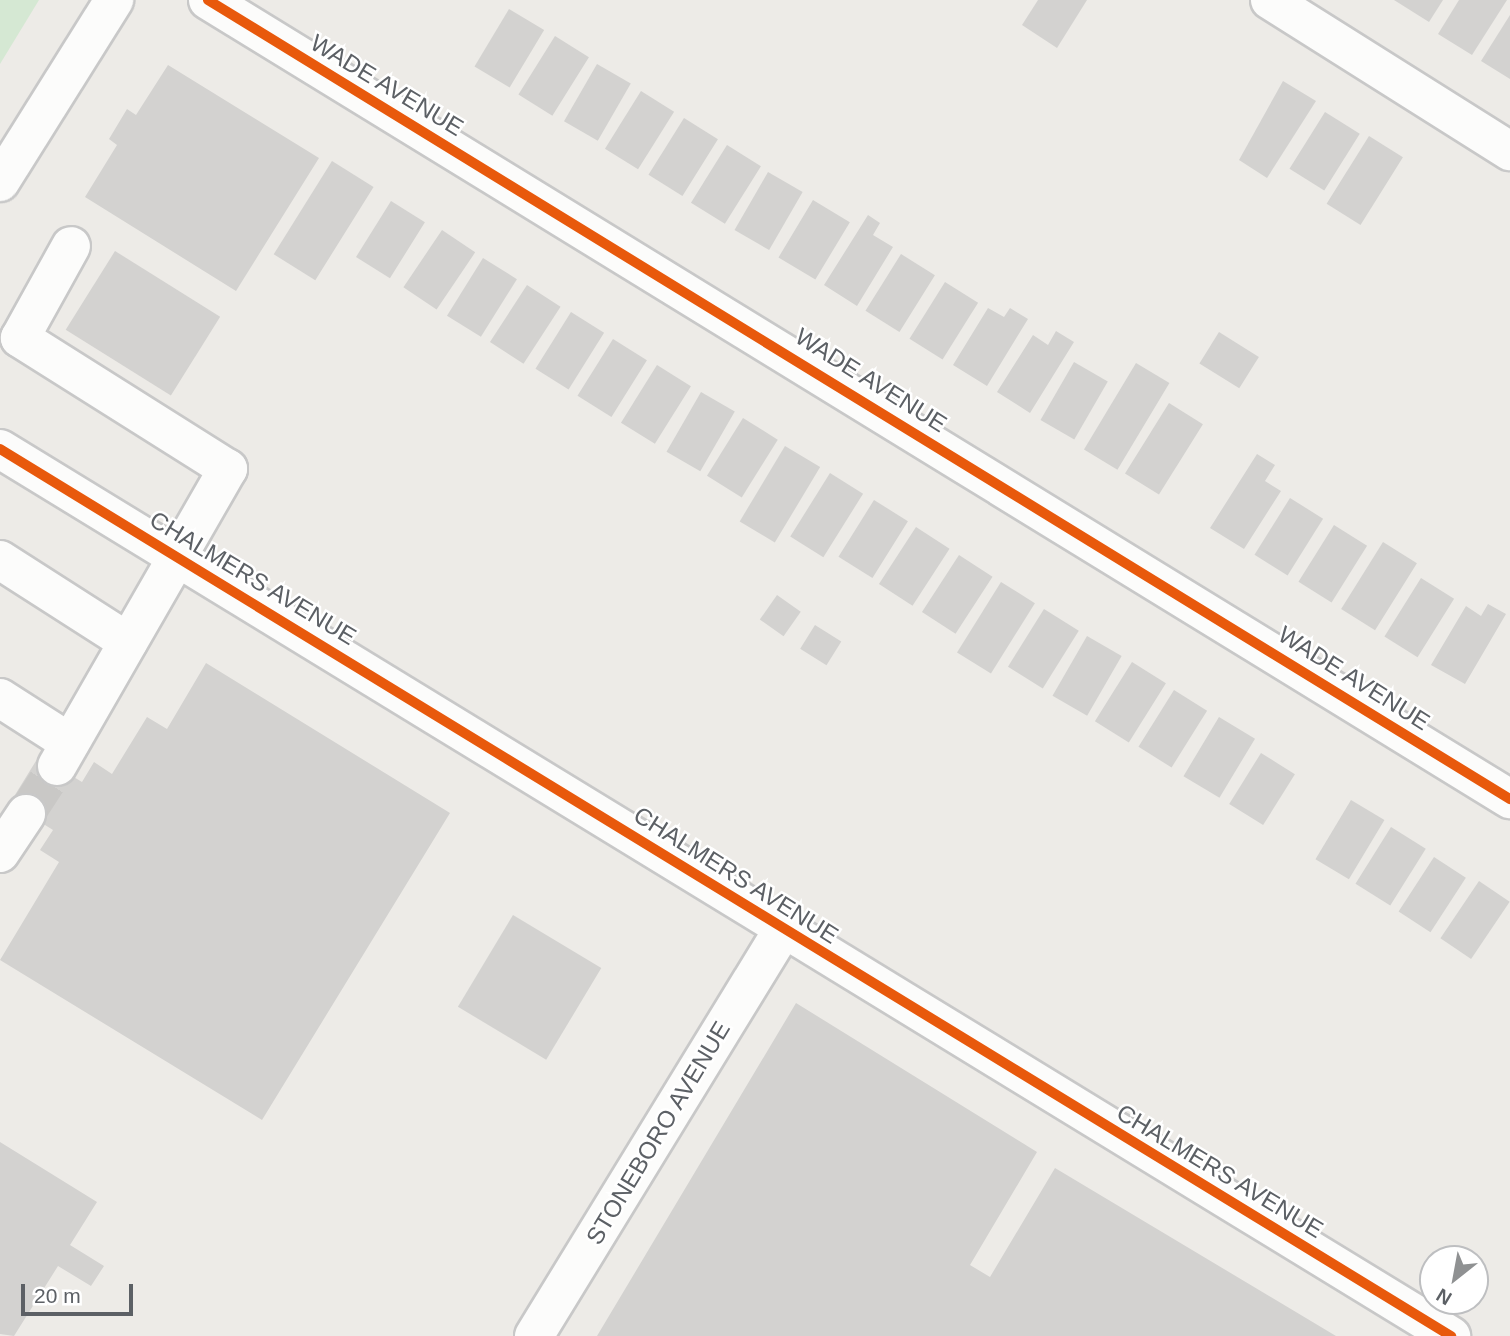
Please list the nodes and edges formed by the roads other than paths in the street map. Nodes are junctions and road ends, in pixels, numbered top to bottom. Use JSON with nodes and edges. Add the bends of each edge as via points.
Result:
{"nodes":[{"id":1,"x":114,"y":0,"type":"edge"},
{"id":2,"x":208,"y":0,"type":"edge"},
{"id":3,"x":1270,"y":0,"type":"edge"},
{"id":4,"x":1510,"y":151,"type":"edge"},
{"id":5,"x":0,"y":182,"type":"edge"},
{"id":6,"x":71,"y":246,"type":"dead end"},
{"id":7,"x":0,"y":450,"type":"edge"},
{"id":8,"x":176,"y":556,"type":"junction"},
{"id":9,"x":0,"y":560,"type":"edge"},
{"id":10,"x":128,"y":642,"type":"junction"},
{"id":11,"x":0,"y":698,"type":"edge"},
{"id":12,"x":1510,"y":799,"type":"edge"},
{"id":13,"x":783,"y":929,"type":"junction"},
{"id":14,"x":534,"y":1336,"type":"edge"},
{"id":15,"x":1451,"y":1336,"type":"edge"}],
"edges":[{"from":1,"to":5,"type":"street"},
{"from":2,"to":12,"type":"street","name":"WADE AVENUE"},
{"from":3,"to":4,"type":"street"},
{"from":6,"to":8,"type":"street","via":[[20,338],[229,469]]},
{"from":7,"to":8,"type":"street","name":"CHALMERS AVENUE"},
{"from":8,"to":10,"type":"street"},
{"from":8,"to":13,"type":"street","name":"CHALMERS AVENUE"},
{"from":9,"to":10,"type":"street"},
{"from":10,"to":11,"type":"street","via":[[64,755]]},
{"from":13,"to":14,"type":"street","name":"STONEBORO AVENUE"},
{"from":13,"to":15,"type":"street","name":"CHALMERS AVENUE"}]}
